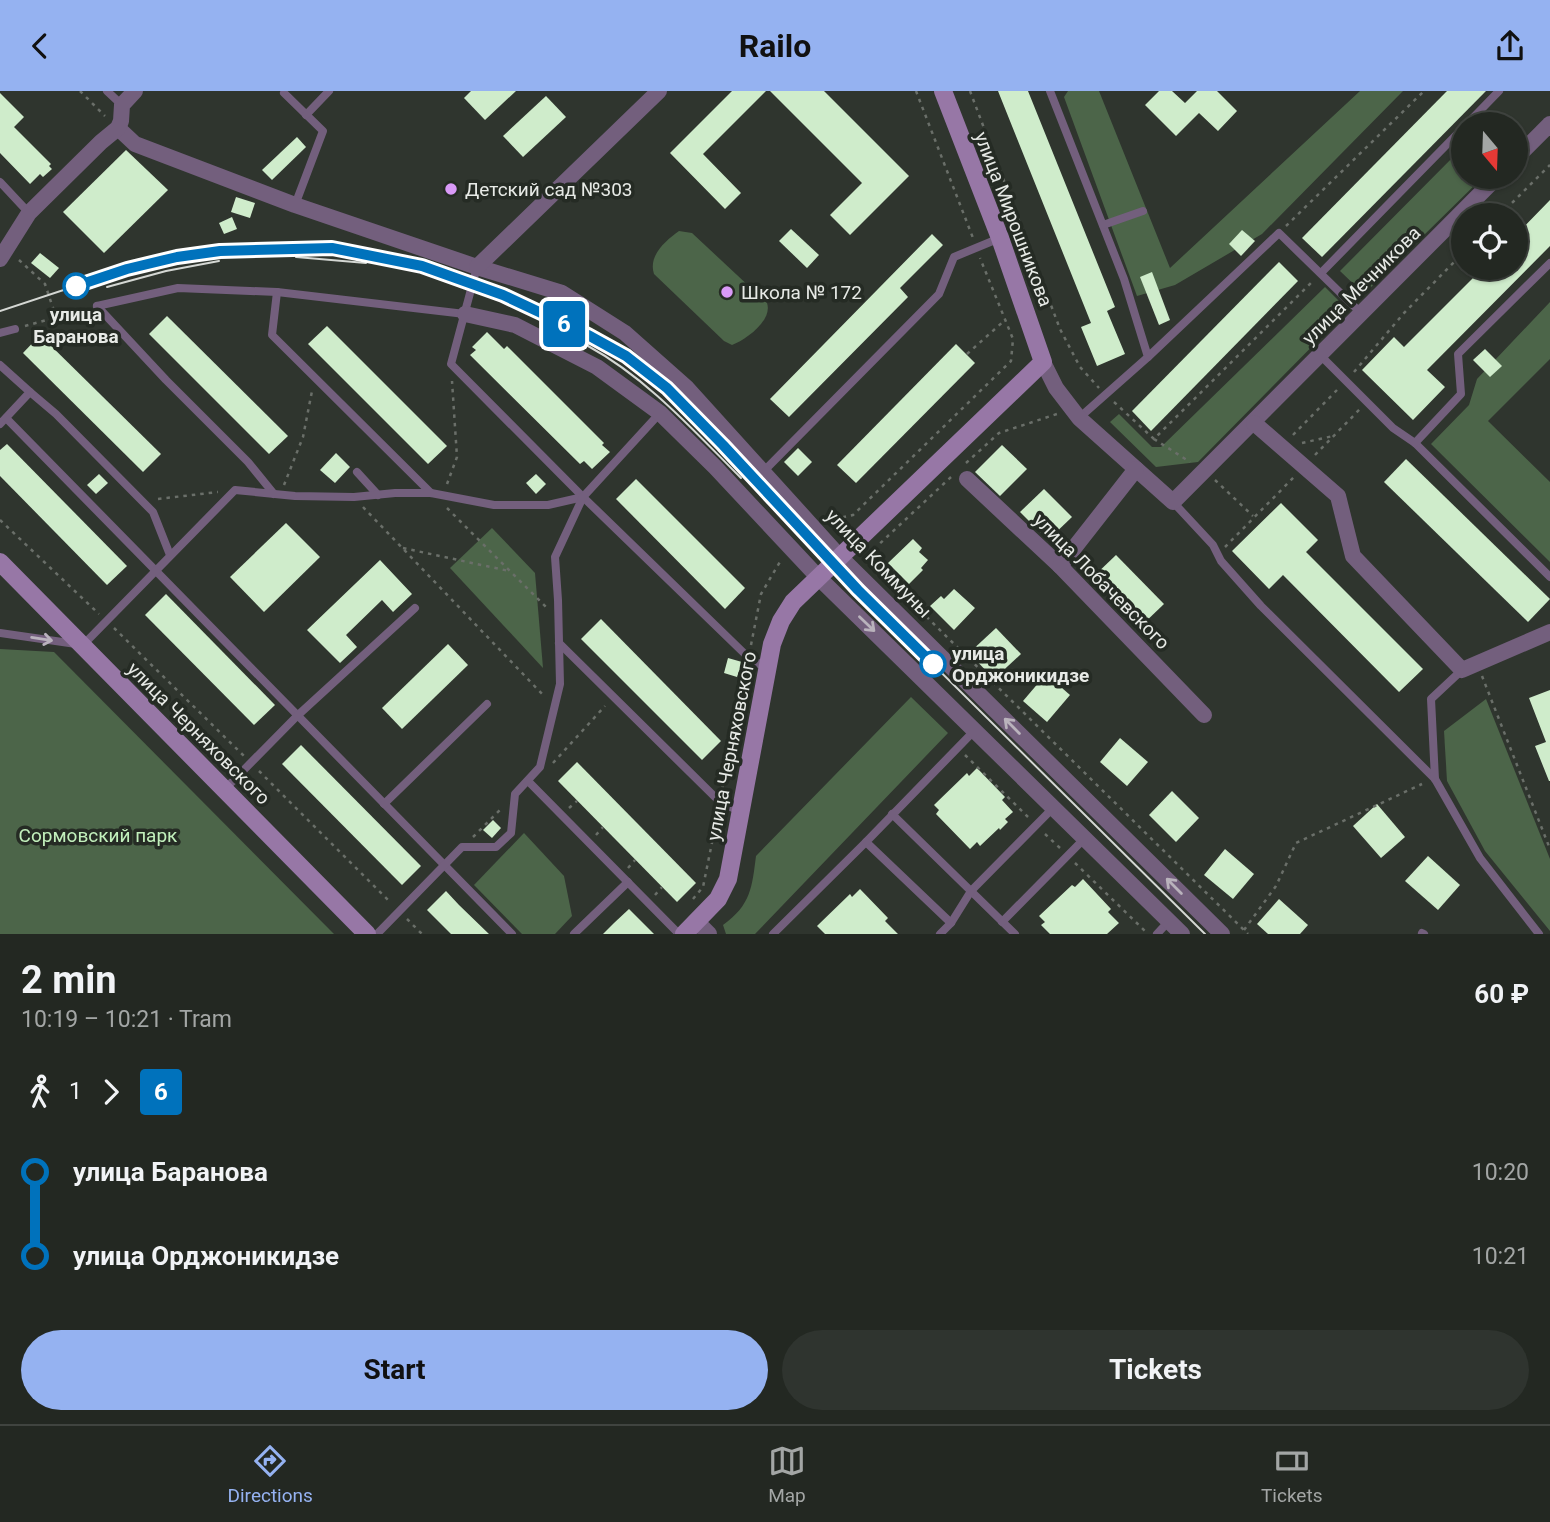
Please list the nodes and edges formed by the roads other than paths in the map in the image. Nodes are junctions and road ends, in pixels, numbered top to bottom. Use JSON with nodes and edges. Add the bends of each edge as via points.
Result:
{"nodes":[{"id":1,"x":107,"y":91,"type":"edge"},
{"id":2,"x":135,"y":91,"type":"edge"},
{"id":3,"x":329,"y":91,"type":"edge"},
{"id":4,"x":659,"y":91,"type":"edge"},
{"id":5,"x":943,"y":91,"type":"edge"},
{"id":6,"x":1050,"y":91,"type":"edge"},
{"id":7,"x":1499,"y":91,"type":"edge"},
{"id":8,"x":284,"y":93,"type":"dead end"},
{"id":9,"x":122,"y":106,"type":"junction"},
{"id":10,"x":1479,"y":112,"type":"edge"},
{"id":11,"x":306,"y":115,"type":"junction"},
{"id":12,"x":1550,"y":124,"type":"edge"},
{"id":13,"x":118,"y":128,"type":"junction"},
{"id":14,"x":1451,"y":140,"type":"edge"},
{"id":15,"x":1528,"y":146,"type":"edge"},
{"id":16,"x":0,"y":182,"type":"edge"},
{"id":17,"x":1485,"y":189,"type":"edge"},
{"id":18,"x":295,"y":205,"type":"junction"},
{"id":19,"x":1143,"y":211,"type":"dead end"},
{"id":20,"x":29,"y":213,"type":"junction"},
{"id":21,"x":1103,"y":225,"type":"junction"},
{"id":22,"x":1000,"y":238,"type":"junction"},
{"id":23,"x":3,"y":254,"type":"edge"},
{"id":24,"x":1550,"y":263,"type":"edge"},
{"id":25,"x":477,"y":267,"type":"junction"},
{"id":26,"x":1321,"y":273,"type":"junction"},
{"id":27,"x":277,"y":292,"type":"junction"},
{"id":28,"x":465,"y":314,"type":"junction"},
{"id":29,"x":1362,"y":314,"type":"junction"},
{"id":30,"x":15,"y":329,"type":"road end"},
{"id":31,"x":0,"y":333,"type":"edge"},
{"id":32,"x":1321,"y":356,"type":"junction"},
{"id":33,"x":1149,"y":357,"type":"junction"},
{"id":34,"x":1043,"y":362,"type":"junction"},
{"id":35,"x":0,"y":365,"type":"edge"},
{"id":36,"x":30,"y":392,"type":"junction"},
{"id":37,"x":660,"y":413,"type":"junction"},
{"id":38,"x":1079,"y":418,"type":"junction"},
{"id":39,"x":3,"y":421,"type":"edge"},
{"id":40,"x":1254,"y":423,"type":"junction"},
{"id":41,"x":1415,"y":443,"type":"junction"},
{"id":42,"x":1136,"y":469,"type":"junction"},
{"id":43,"x":763,"y":472,"type":"junction"},
{"id":44,"x":357,"y":473,"type":"dead end"},
{"id":45,"x":967,"y":479,"type":"dead end"},
{"id":46,"x":431,"y":493,"type":"junction"},
{"id":47,"x":277,"y":494,"type":"junction"},
{"id":48,"x":378,"y":495,"type":"junction"},
{"id":49,"x":583,"y":497,"type":"junction"},
{"id":50,"x":1173,"y":502,"type":"junction"},
{"id":51,"x":170,"y":555,"type":"junction"},
{"id":52,"x":0,"y":562,"type":"edge"},
{"id":53,"x":1060,"y":566,"type":"junction"},
{"id":54,"x":828,"y":568,"type":"junction"},
{"id":55,"x":154,"y":571,"type":"junction"},
{"id":56,"x":1550,"y":577,"type":"edge"},
{"id":57,"x":415,"y":608,"type":"dead end"},
{"id":58,"x":0,"y":632,"type":"edge"},
{"id":59,"x":1550,"y":632,"type":"edge"},
{"id":60,"x":559,"y":643,"type":"junction"},
{"id":61,"x":83,"y":645,"type":"junction"},
{"id":62,"x":767,"y":669,"type":"junction"},
{"id":63,"x":1462,"y":670,"type":"junction"},
{"id":64,"x":487,"y":704,"type":"dead end"},
{"id":65,"x":1204,"y":715,"type":"dead end"},
{"id":66,"x":297,"y":716,"type":"junction"},
{"id":67,"x":976,"y":729,"type":"junction"},
{"id":68,"x":1435,"y":779,"type":"junction"},
{"id":69,"x":528,"y":781,"type":"junction"},
{"id":70,"x":225,"y":789,"type":"junction"},
{"id":71,"x":384,"y":804,"type":"junction"},
{"id":72,"x":1054,"y":807,"type":"junction"},
{"id":73,"x":740,"y":810,"type":"junction"},
{"id":74,"x":892,"y":814,"type":"junction"},
{"id":75,"x":1085,"y":838,"type":"junction"},
{"id":76,"x":866,"y":842,"type":"junction"},
{"id":77,"x":443,"y":864,"type":"junction"},
{"id":78,"x":628,"y":882,"type":"junction"},
{"id":79,"x":971,"y":891,"type":"junction"},
{"id":80,"x":1169,"y":921,"type":"junction"},
{"id":81,"x":1002,"y":922,"type":"junction"},
{"id":82,"x":951,"y":923,"type":"junction"},
{"id":83,"x":688,"y":930,"type":"edge"},
{"id":84,"x":366,"y":934,"type":"edge"},
{"id":85,"x":377,"y":934,"type":"edge"},
{"id":86,"x":512,"y":934,"type":"edge"},
{"id":87,"x":574,"y":934,"type":"edge"},
{"id":88,"x":773,"y":934,"type":"edge"},
{"id":89,"x":940,"y":934,"type":"edge"},
{"id":90,"x":1015,"y":934,"type":"edge"},
{"id":91,"x":1157,"y":934,"type":"edge"},
{"id":92,"x":1182,"y":934,"type":"edge"},
{"id":93,"x":1222,"y":934,"type":"edge"},
{"id":94,"x":1539,"y":934,"type":"edge"}],
"edges":[{"from":1,"to":9,"type":"lane"},
{"from":2,"to":9,"type":"street"},
{"from":3,"to":11,"type":"lane"},
{"from":4,"to":25,"type":"street"},
{"from":5,"to":22,"type":"street","name":"улица Мирошникова"},
{"from":6,"to":21,"type":"lane"},
{"from":7,"to":10,"type":"lane"},
{"from":8,"to":11,"type":"lane"},
{"from":9,"to":13,"type":"street"},
{"from":11,"to":18,"type":"lane","via":[[323,131]]},
{"from":12,"to":15,"type":"street"},
{"from":13,"to":18,"type":"street","via":[[135,144]]},
{"from":13,"to":20,"type":"street"},
{"from":14,"to":26,"type":"lane"},
{"from":16,"to":20,"type":"lane"},
{"from":17,"to":29,"type":"street","name":"улица Мечникова"},
{"from":18,"to":25,"type":"street"},
{"from":19,"to":21,"type":"lane"},
{"from":20,"to":23,"type":"street"},
{"from":21,"to":33,"type":"lane"},
{"from":22,"to":34,"type":"street","name":"улица Мирошникова"},
{"from":22,"to":43,"type":"lane","via":[[954,257],[939,294]]},
{"from":24,"to":41,"type":"lane","via":[[1458,353],[1461,394]]},
{"from":25,"to":28,"type":"lane"},
{"from":25,"to":43,"type":"street","name":"улица Коммуны","via":[[562,293],[625,333],[687,388]]},
{"from":26,"to":29,"type":"lane"},
{"from":26,"to":33,"type":"lane","via":[[1279,233]]},
{"from":27,"to":28,"type":"lane"},
{"from":27,"to":46,"type":"lane","via":[[272,335]]},
{"from":27,"to":47,"type":"lane","via":[[178,288],[97,306]]},
{"from":28,"to":37,"type":"street","name":"улица Коммуны","via":[[516,325],[597,367]]},
{"from":28,"to":49,"type":"lane","via":[[450,363]]},
{"from":29,"to":32,"type":"street","name":"улица Мечникова"},
{"from":30,"to":31,"type":"lane"},
{"from":32,"to":40,"type":"street","name":"улица Мечникова"},
{"from":32,"to":41,"type":"lane","via":[[1393,428]]},
{"from":33,"to":38,"type":"lane"},
{"from":34,"to":38,"type":"street"},
{"from":34,"to":54,"type":"street"},
{"from":35,"to":36,"type":"lane"},
{"from":36,"to":39,"type":"lane"},
{"from":36,"to":51,"type":"lane","via":[[153,512]]},
{"from":37,"to":49,"type":"lane"},
{"from":37,"to":54,"type":"street","name":"улица Коммуны","via":[[789,545]]},
{"from":38,"to":42,"type":"street"},
{"from":39,"to":55,"type":"lane"},
{"from":40,"to":50,"type":"street","name":"улица Мечникова"},
{"from":40,"to":63,"type":"street","via":[[1338,496],[1353,557]]},
{"from":41,"to":56,"type":"lane"},
{"from":42,"to":50,"type":"street"},
{"from":42,"to":53,"type":"street"},
{"from":43,"to":54,"type":"street","name":"улица Коммуны","via":[[813,524]]},
{"from":44,"to":48,"type":"lane"},
{"from":45,"to":53,"type":"street","name":"улица Лобачевского"},
{"from":46,"to":48,"type":"lane"},
{"from":46,"to":49,"type":"lane","via":[[494,505],[548,505]]},
{"from":47,"to":48,"type":"lane"},
{"from":47,"to":51,"type":"lane","via":[[235,490]]},
{"from":49,"to":60,"type":"lane","via":[[555,557]]},
{"from":49,"to":62,"type":"lane","via":[[748,657]]},
{"from":50,"to":68,"type":"lane","via":[[1261,606]]},
{"from":51,"to":55,"type":"lane"},
{"from":52,"to":61,"type":"street","name":"улица Черняховского"},
{"from":53,"to":65,"type":"street","name":"улица Лобачевского"},
{"from":54,"to":62,"type":"street","name":"улица Черняховского","via":[[793,602],[781,621]]},
{"from":54,"to":67,"type":"street","name":"улица Коммуны","one_way":true},
{"from":93,"to":54,"type":"street","name":"улица Коммуны","one_way":true},
{"from":55,"to":61,"type":"lane"},
{"from":55,"to":66,"type":"lane"},
{"from":57,"to":66,"type":"lane"},
{"from":58,"to":61,"type":"lane","one_way":true},
{"from":59,"to":63,"type":"street"},
{"from":60,"to":69,"type":"lane","via":[[560,684],[555,707],[540,767]]},
{"from":60,"to":73,"type":"lane","via":[[720,802]]},
{"from":61,"to":70,"type":"street","name":"улица Черняховского"},
{"from":62,"to":73,"type":"street","name":"улица Черняховского"},
{"from":63,"to":68,"type":"lane","via":[[1431,699]]},
{"from":64,"to":71,"type":"lane"},
{"from":66,"to":70,"type":"lane"},
{"from":66,"to":71,"type":"lane"},
{"from":67,"to":72,"type":"street","name":"улица Коммуны"},
{"from":67,"to":74,"type":"lane"},
{"from":68,"to":94,"type":"lane","via":[[1480,858]]},
{"from":69,"to":77,"type":"lane","via":[[515,795],[511,833],[496,847],[462,847]]},
{"from":69,"to":78,"type":"lane"},
{"from":70,"to":84,"type":"street","name":"улица Черняховского"},
{"from":71,"to":77,"type":"lane"},
{"from":72,"to":75,"type":"street","name":"улица Коммуны"},
{"from":72,"to":79,"type":"lane"},
{"from":73,"to":83,"type":"street","name":"улица Черняховского","via":[[728,879],[718,899]]},
{"from":74,"to":76,"type":"lane"},
{"from":74,"to":79,"type":"lane"},
{"from":75,"to":80,"type":"street","name":"улица Коммуны"},
{"from":75,"to":81,"type":"lane"},
{"from":76,"to":82,"type":"lane"},
{"from":76,"to":88,"type":"lane"},
{"from":77,"to":85,"type":"lane"},
{"from":77,"to":86,"type":"lane"},
{"from":78,"to":83,"type":"lane"},
{"from":78,"to":87,"type":"lane"},
{"from":79,"to":81,"type":"lane"},
{"from":79,"to":82,"type":"lane"},
{"from":80,"to":91,"type":"lane"},
{"from":80,"to":92,"type":"street","name":"улица Коммуны"},
{"from":81,"to":90,"type":"lane"},
{"from":82,"to":89,"type":"lane"}]}
